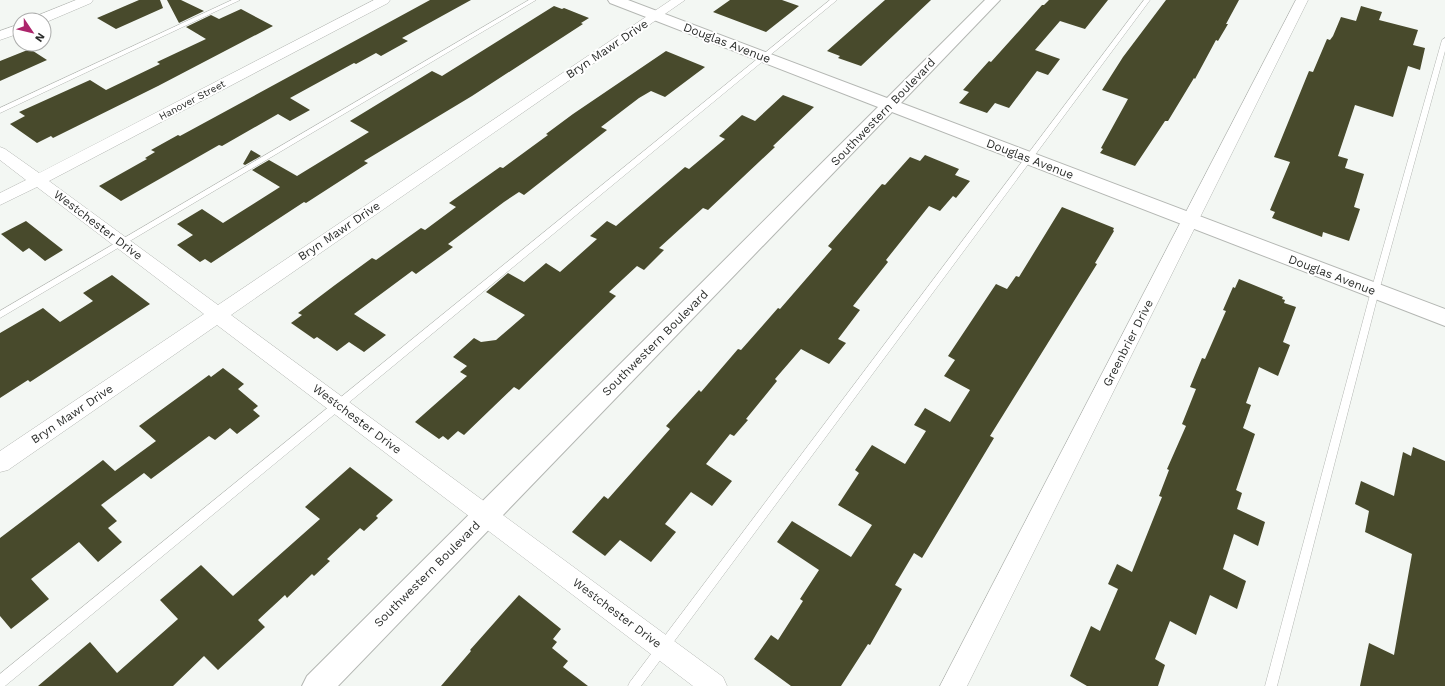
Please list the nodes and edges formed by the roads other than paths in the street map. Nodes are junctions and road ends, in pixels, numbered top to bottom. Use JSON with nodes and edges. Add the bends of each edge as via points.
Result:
{"nodes":[{"id":1,"x":87,"y":0,"type":"edge"},
{"id":2,"x":237,"y":0,"type":"edge"},
{"id":3,"x":384,"y":0,"type":"edge"},
{"id":4,"x":533,"y":0,"type":"edge"},
{"id":5,"x":615,"y":0,"type":"edge"},
{"id":6,"x":679,"y":0,"type":"edge"},
{"id":7,"x":834,"y":0,"type":"edge"},
{"id":8,"x":993,"y":0,"type":"edge"},
{"id":9,"x":1147,"y":0,"type":"edge"},
{"id":10,"x":1302,"y":0,"type":"edge"},
{"id":11,"x":52,"y":15,"type":"edge"},
{"id":12,"x":656,"y":16,"type":"junction"},
{"id":13,"x":12,"y":31,"type":"edge"},
{"id":14,"x":0,"y":36,"type":"edge"},
{"id":15,"x":1445,"y":40,"type":"edge"},
{"id":16,"x":764,"y":57,"type":"junction"},
{"id":17,"x":889,"y":106,"type":"junction"},
{"id":18,"x":0,"y":111,"type":"edge"},
{"id":19,"x":0,"y":152,"type":"edge"},
{"id":20,"x":1029,"y":159,"type":"junction"},
{"id":21,"x":38,"y":181,"type":"junction"},
{"id":22,"x":0,"y":200,"type":"edge"},
{"id":23,"x":1191,"y":221,"type":"junction"},
{"id":24,"x":122,"y":243,"type":"junction"},
{"id":25,"x":1375,"y":291,"type":"junction"},
{"id":26,"x":0,"y":315,"type":"edge"},
{"id":27,"x":217,"y":315,"type":"junction"},
{"id":28,"x":1445,"y":318,"type":"edge"},
{"id":29,"x":339,"y":405,"type":"junction"},
{"id":30,"x":0,"y":463,"type":"edge"},
{"id":31,"x":485,"y":515,"type":"junction"},
{"id":32,"x":663,"y":648,"type":"junction"},
{"id":33,"x":0,"y":682,"type":"edge"},
{"id":34,"x":317,"y":686,"type":"edge"},
{"id":35,"x":634,"y":686,"type":"edge"},
{"id":36,"x":714,"y":686,"type":"edge"},
{"id":37,"x":953,"y":686,"type":"edge"},
{"id":38,"x":1271,"y":686,"type":"edge"}],
"edges":[{"from":1,"to":11,"type":"street"},
{"from":2,"to":18,"type":"lane"},
{"from":3,"to":21,"type":"street","name":"Hanover Street"},
{"from":4,"to":24,"type":"lane"},
{"from":5,"to":12,"type":"street","name":"Douglas Avenue"},
{"from":6,"to":12,"type":"street","name":"Bryn Mawr Drive"},
{"from":7,"to":16,"type":"lane"},
{"from":8,"to":17,"type":"street","name":"Southwestern Boulevard"},
{"from":9,"to":20,"type":"lane"},
{"from":10,"to":23,"type":"street","name":"Greenbrier Drive"},
{"from":12,"to":16,"type":"street","name":"Douglas Avenue"},
{"from":12,"to":27,"type":"street","name":"Bryn Mawr Drive"},
{"from":13,"to":14,"type":"street"},
{"from":15,"to":25,"type":"lane"},
{"from":16,"to":17,"type":"street","name":"Douglas Avenue"},
{"from":16,"to":29,"type":"lane"},
{"from":17,"to":20,"type":"street","name":"Douglas Avenue"},
{"from":17,"to":31,"type":"street","name":"Southwestern Boulevard"},
{"from":19,"to":21,"type":"street","name":"Westchester Drive"},
{"from":20,"to":23,"type":"street","name":"Douglas Avenue"},
{"from":20,"to":32,"type":"lane"},
{"from":21,"to":22,"type":"street","name":"Hanover Street"},
{"from":21,"to":24,"type":"street","name":"Westchester Drive"},
{"from":23,"to":25,"type":"street","name":"Douglas Avenue"},
{"from":23,"to":37,"type":"street","name":"Greenbrier Drive"},
{"from":24,"to":26,"type":"lane"},
{"from":24,"to":27,"type":"street","name":"Westchester Drive"},
{"from":25,"to":28,"type":"street","name":"Douglas Avenue"},
{"from":25,"to":38,"type":"lane"},
{"from":27,"to":29,"type":"street","name":"Westchester Drive"},
{"from":27,"to":30,"type":"street","name":"Bryn Mawr Drive"},
{"from":29,"to":31,"type":"street","name":"Westchester Drive"},
{"from":29,"to":33,"type":"lane"},
{"from":31,"to":32,"type":"street","name":"Westchester Drive"},
{"from":31,"to":34,"type":"street","name":"Southwestern Boulevard"},
{"from":32,"to":35,"type":"lane"},
{"from":32,"to":36,"type":"street","name":"Westchester Drive"}]}
